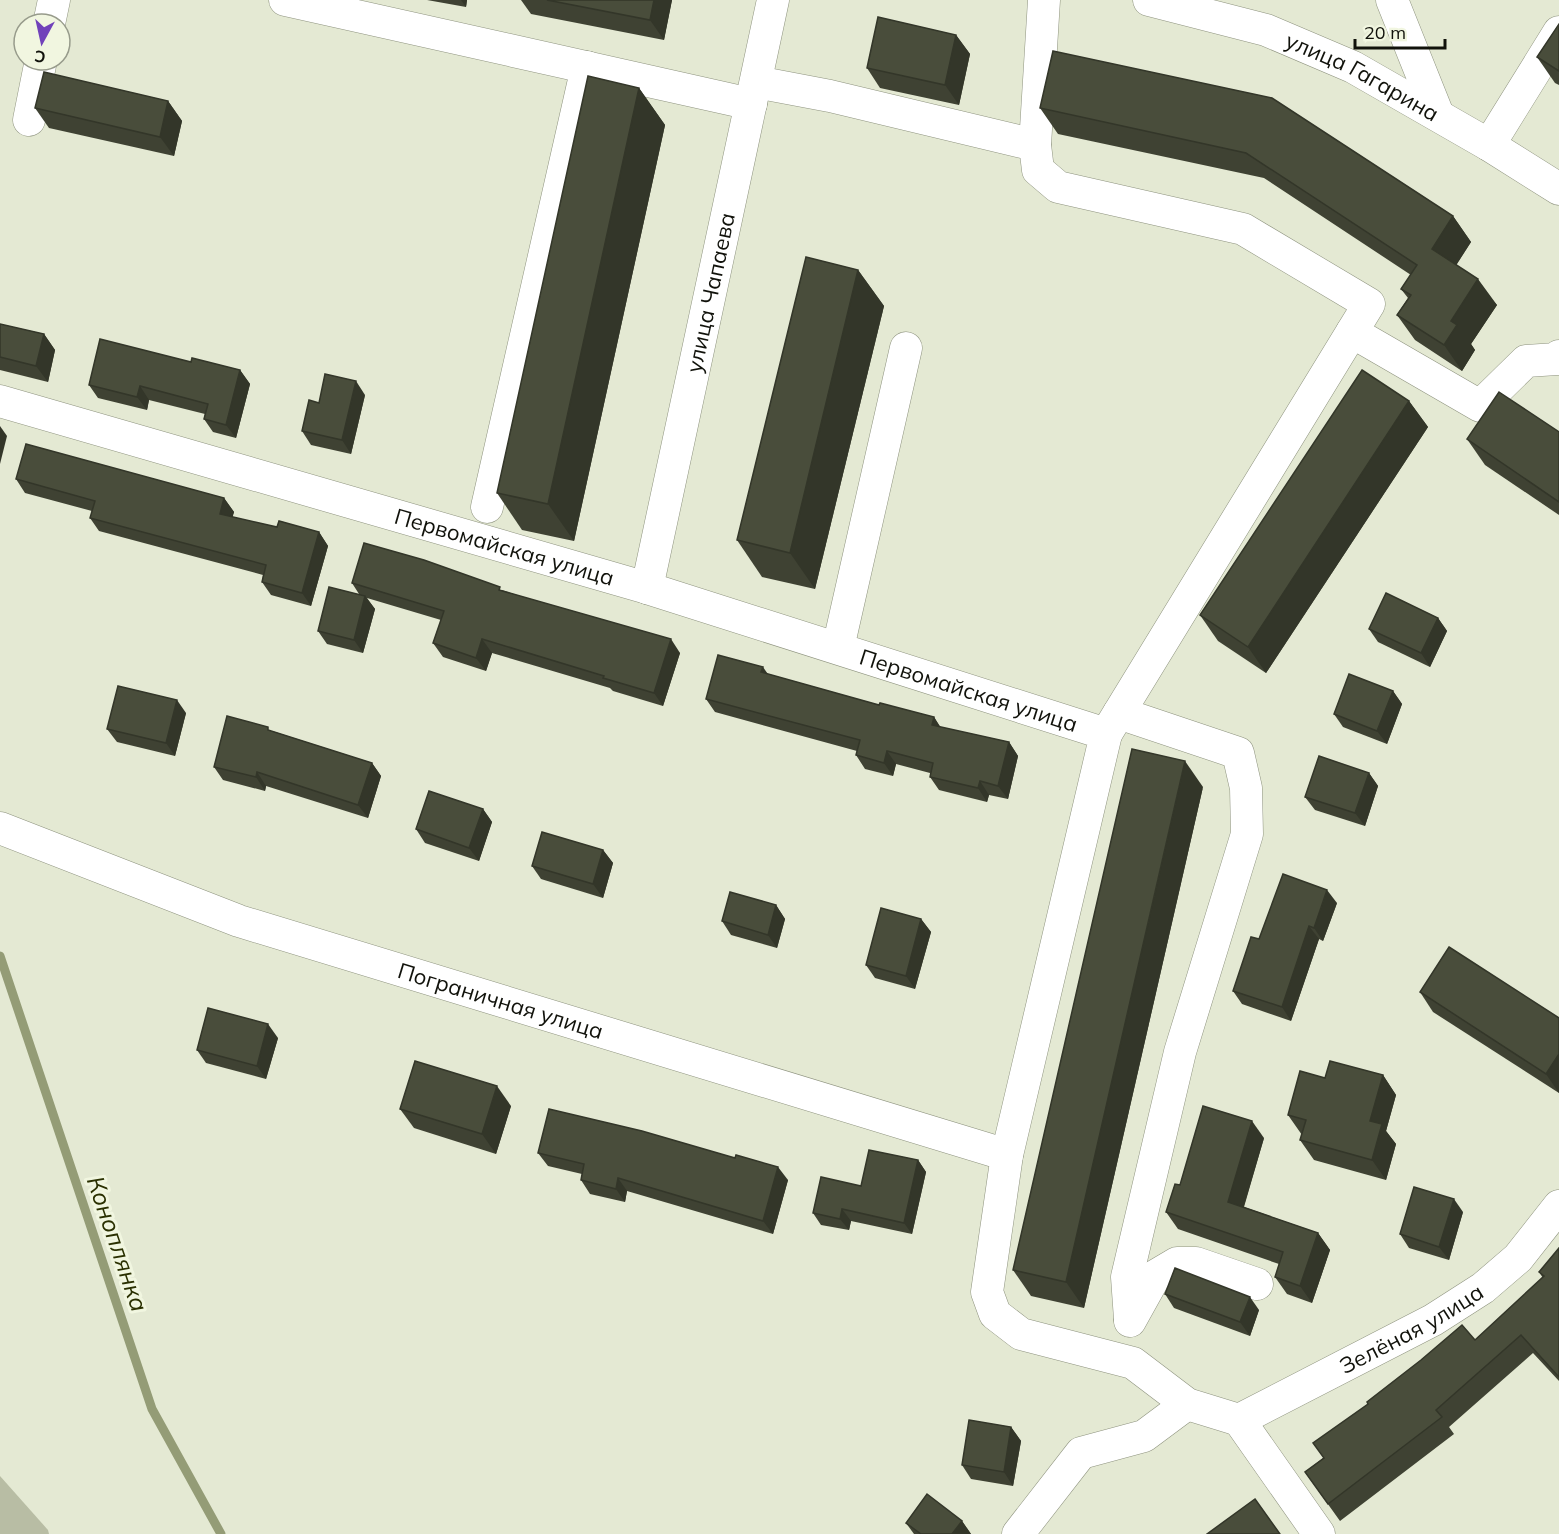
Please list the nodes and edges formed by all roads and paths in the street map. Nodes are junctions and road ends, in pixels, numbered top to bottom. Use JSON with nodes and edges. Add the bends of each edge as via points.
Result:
{"nodes":[{"id":1,"x":285,"y":0,"type":"edge"},
{"id":2,"x":773,"y":0,"type":"edge"},
{"id":3,"x":1044,"y":0,"type":"edge"},
{"id":4,"x":1149,"y":0,"type":"edge"},
{"id":5,"x":1392,"y":0,"type":"edge"},
{"id":6,"x":1559,"y":32,"type":"edge"},
{"id":7,"x":587,"y":67,"type":"junction"},
{"id":8,"x":39,"y":72,"type":"edge"},
{"id":9,"x":753,"y":93,"type":"junction"},
{"id":10,"x":1437,"y":115,"type":"junction"},
{"id":11,"x":29,"y":120,"type":"dead end"},
{"id":12,"x":1035,"y":145,"type":"junction"},
{"id":13,"x":1489,"y":145,"type":"junction"},
{"id":14,"x":1559,"y":189,"type":"edge"},
{"id":15,"x":1352,"y":332,"type":"junction"},
{"id":16,"x":906,"y":348,"type":"dead end"},
{"id":17,"x":1559,"y":356,"type":"edge"},
{"id":18,"x":0,"y":401,"type":"edge"},
{"id":19,"x":487,"y":507,"type":"dead end"},
{"id":20,"x":647,"y":588,"type":"junction"},
{"id":21,"x":838,"y":648,"type":"junction"},
{"id":22,"x":1113,"y":723,"type":"junction"},
{"id":23,"x":0,"y":828,"type":"edge"},
{"id":24,"x":1007,"y":1155,"type":"junction"},
{"id":25,"x":1559,"y":1206,"type":"edge"},
{"id":26,"x":1257,"y":1284,"type":"dead end"},
{"id":27,"x":1130,"y":1319,"type":"junction"},
{"id":28,"x":1122,"y":1361,"type":"junction"},
{"id":29,"x":1187,"y":1404,"type":"junction"},
{"id":30,"x":1239,"y":1420,"type":"junction"},
{"id":31,"x":1018,"y":1534,"type":"edge"},
{"id":32,"x":1319,"y":1534,"type":"edge"}],
"edges":[{"from":1,"to":7,"type":"street"},
{"from":2,"to":9,"type":"street","name":"улица Чапаева"},
{"from":3,"to":12,"type":"street"},
{"from":4,"to":10,"type":"street","name":"улица Гагарина","via":[[1266,30],[1353,67]]},
{"from":5,"to":10,"type":"street"},
{"from":6,"to":13,"type":"street"},
{"from":7,"to":9,"type":"street"},
{"from":7,"to":19,"type":"street"},
{"from":8,"to":11,"type":"street"},
{"from":9,"to":12,"type":"street","via":[[830,96]]},
{"from":9,"to":20,"type":"street","name":"улица Чапаева"},
{"from":10,"to":13,"type":"street","name":"улица Гагарина"},
{"from":12,"to":15,"type":"street","via":[[1038,170],[1058,187],[1243,228],[1369,304]]},
{"from":13,"to":14,"type":"street","name":"улица Гагарина"},
{"from":15,"to":17,"type":"street","via":[[1480,406],[1526,361]]},
{"from":15,"to":22,"type":"street"},
{"from":16,"to":21,"type":"street"},
{"from":18,"to":20,"type":"street","name":"Первомайская улица"},
{"from":20,"to":21,"type":"street","name":"Первомайская улица"},
{"from":21,"to":22,"type":"street","name":"Первомайская улица"},
{"from":22,"to":24,"type":"street","name":"Первомайская улица"},
{"from":22,"to":27,"type":"street","via":[[1238,753],[1246,788],[1247,834],[1180,1052],[1127,1277]]},
{"from":23,"to":24,"type":"street","name":"Пограничная улица","via":[[239,921]]},
{"from":24,"to":28,"type":"street","name":"Первомайская улица","via":[[987,1292],[995,1314],[1021,1334]]},
{"from":25,"to":30,"type":"street","name":"Зелёная улица","via":[[1518,1258],[1483,1288],[1433,1320]]},
{"from":26,"to":27,"type":"street","via":[[1196,1263],[1177,1263],[1155,1276]]},
{"from":27,"to":28,"type":"street"},
{"from":28,"to":29,"type":"street","name":"Первомайская улица","via":[[1133,1363]]},
{"from":29,"to":30,"type":"street","name":"Первомайская улица"},
{"from":29,"to":31,"type":"street","via":[[1144,1436],[1081,1453]]},
{"from":30,"to":32,"type":"street"}]}
